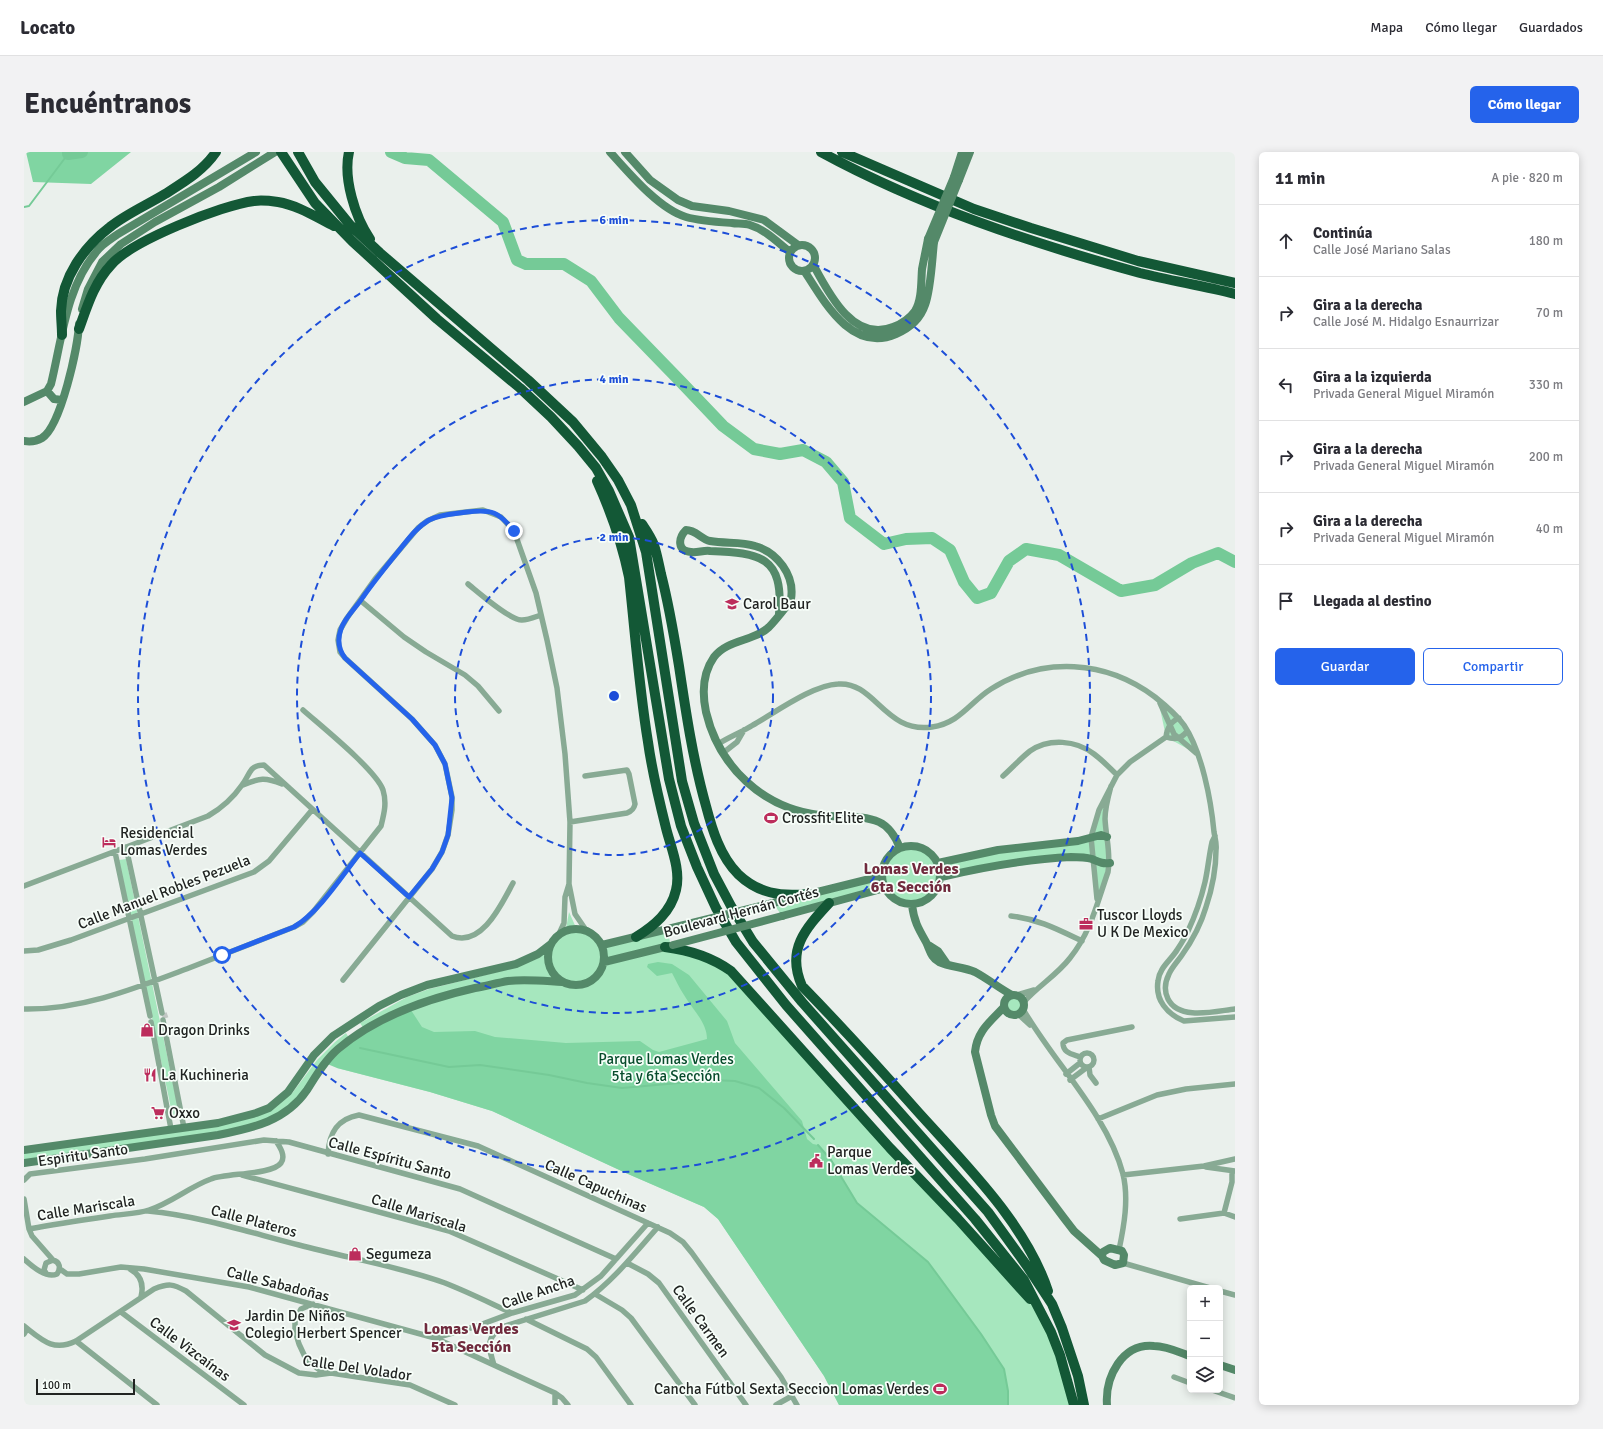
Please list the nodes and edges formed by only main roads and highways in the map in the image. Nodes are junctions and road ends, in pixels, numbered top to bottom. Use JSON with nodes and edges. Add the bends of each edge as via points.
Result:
{"nodes":[{"id":1,"x":216,"y":152,"type":"edge"},
{"id":2,"x":281,"y":152,"type":"edge"},
{"id":3,"x":298,"y":152,"type":"edge"},
{"id":4,"x":349,"y":152,"type":"edge"},
{"id":5,"x":820,"y":152,"type":"edge"},
{"id":6,"x":842,"y":152,"type":"edge"},
{"id":7,"x":338,"y":228,"type":"junction"},
{"id":8,"x":380,"y":252,"type":"junction"},
{"id":9,"x":1235,"y":283,"type":"edge"},
{"id":10,"x":1235,"y":294,"type":"edge"},
{"id":11,"x":79,"y":329,"type":"road end"},
{"id":12,"x":62,"y":335,"type":"road end"},
{"id":13,"x":578,"y":446,"type":"junction"},
{"id":14,"x":631,"y":505,"type":"junction"},
{"id":15,"x":807,"y":894,"type":"road end"},
{"id":16,"x":829,"y":903,"type":"road end"},
{"id":17,"x":636,"y":937,"type":"road end"},
{"id":18,"x":669,"y":946,"type":"road end"},
{"id":19,"x":1052,"y":1304,"type":"junction"},
{"id":20,"x":1040,"y":1310,"type":"junction"},
{"id":21,"x":1074,"y":1405,"type":"edge"},
{"id":22,"x":1084,"y":1405,"type":"edge"}],
"edges":[{"from":1,"to":12,"type":"highway","via":[[208,164],[183,183],[110,227],[86,249],[74,265],[65,287],[61,310]]},
{"from":2,"to":7,"type":"highway","via":[[315,203]]},
{"from":3,"to":8,"type":"highway","via":[[315,182],[337,210]]},
{"from":4,"to":8,"type":"highway","via":[[349,188],[367,234]]},
{"from":5,"to":10,"type":"highway","via":[[911,196],[1025,237],[1141,273]]},
{"from":6,"to":9,"type":"highway","via":[[974,209],[1031,228],[1138,261]]},
{"from":7,"to":11,"type":"highway","via":[[300,208],[279,202],[254,201],[226,208],[140,243],[111,264],[96,285]]},
{"from":7,"to":13,"type":"highway","via":[[437,319],[520,388]]},
{"from":8,"to":14,"type":"highway","via":[[573,422],[602,457]]},
{"from":13,"to":17,"type":"highway","via":[[592,469],[612,515],[623,552],[630,584],[648,743],[657,793],[677,873],[676,890],[666,911],[656,924]]},
{"from":13,"to":20,"type":"highway","via":[[596,468],[609,491],[629,537],[669,779],[681,826],[716,908],[736,942],[786,1005],[1013,1265],[1030,1289]]},
{"from":14,"to":15,"type":"highway","via":[[653,544],[671,614],[698,779],[718,843],[728,862],[747,882],[778,895]]},
{"from":14,"to":19,"type":"highway","via":[[646,552],[682,781],[714,874],[753,942],[802,1002],[988,1212]]},
{"from":16,"to":19,"type":"highway","via":[[812,922],[796,950],[796,969],[802,986],[963,1161],[1012,1220],[1042,1272]]},
{"from":18,"to":20,"type":"highway","via":[[705,956],[731,970],[890,1148]]},
{"from":19,"to":22,"type":"highway","via":[[1078,1376]]},
{"from":20,"to":21,"type":"highway","via":[[1060,1355]]}]}
